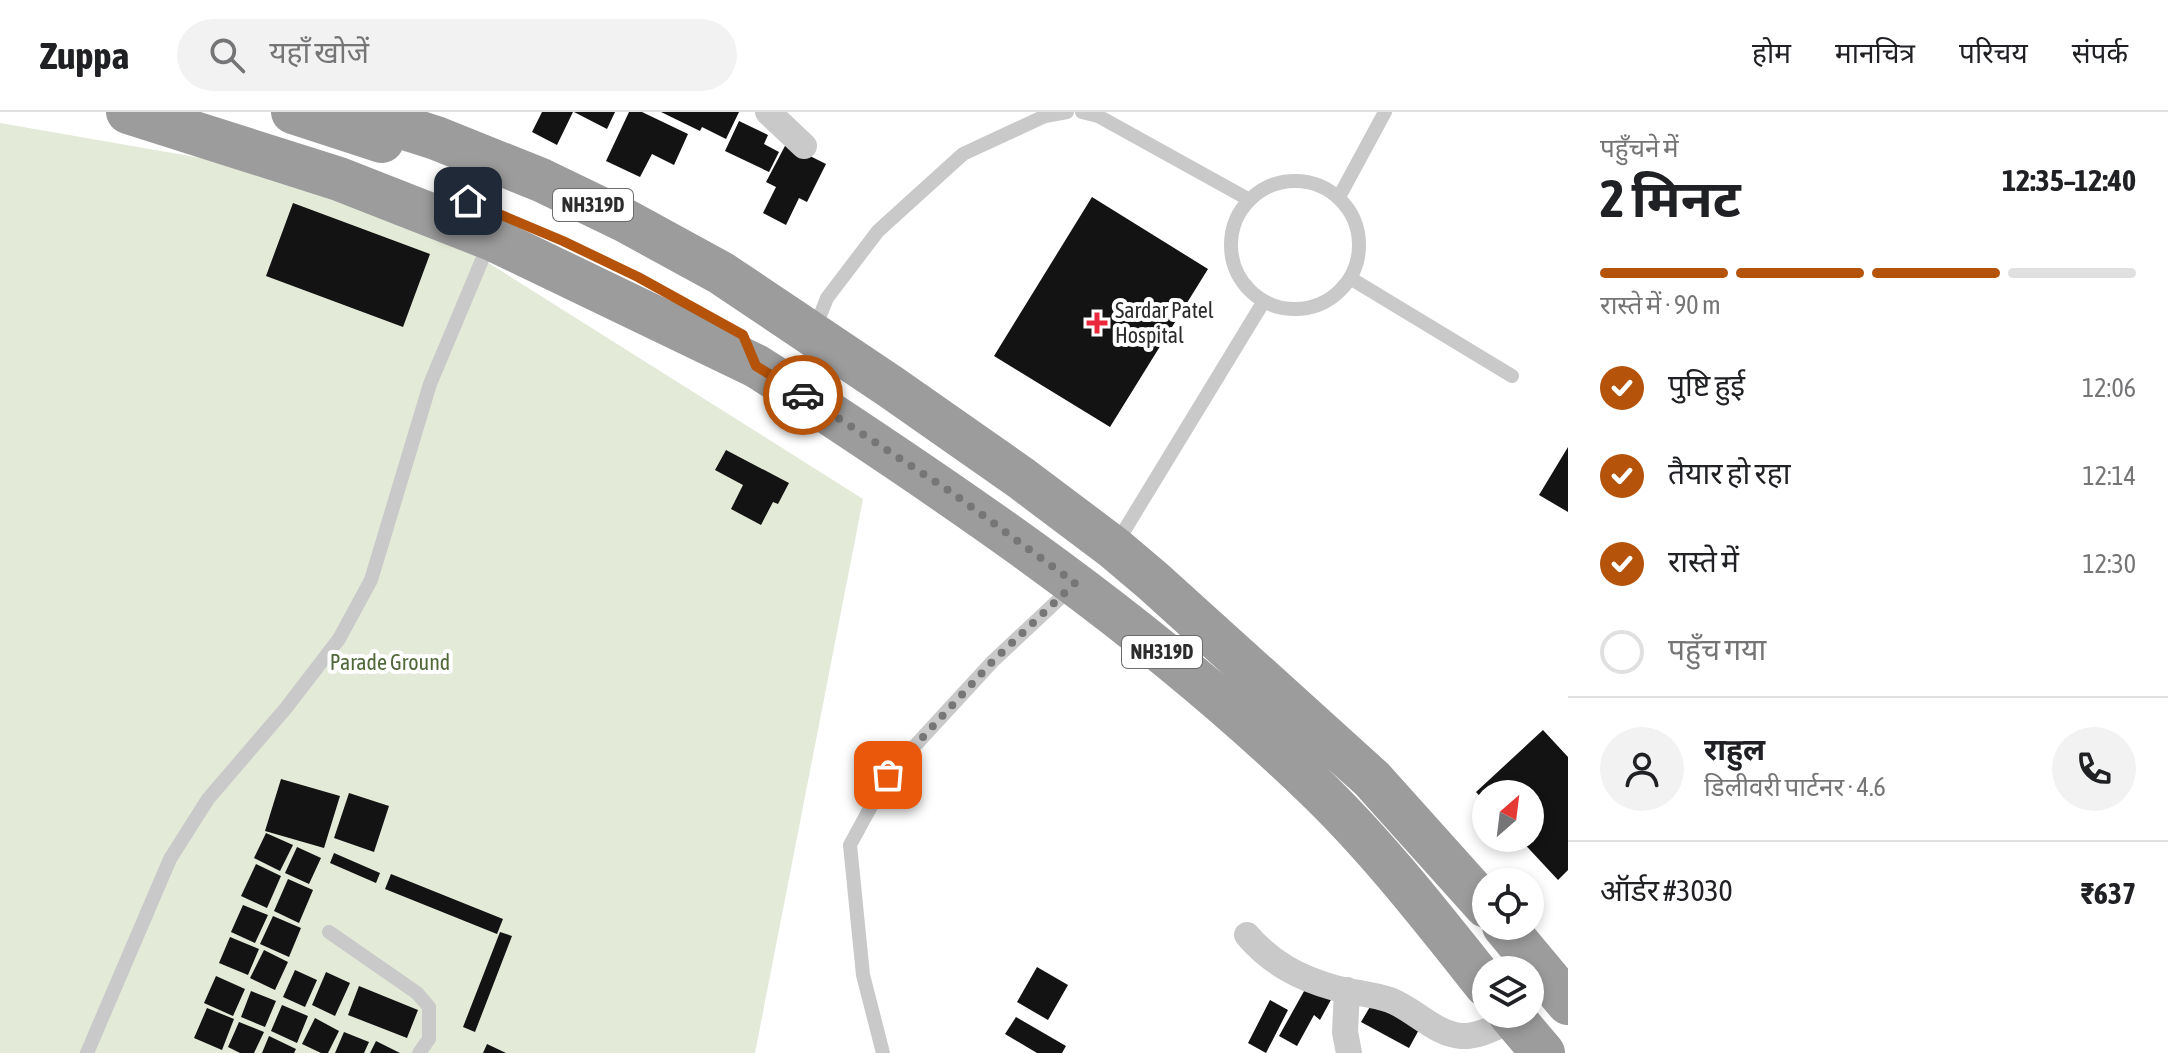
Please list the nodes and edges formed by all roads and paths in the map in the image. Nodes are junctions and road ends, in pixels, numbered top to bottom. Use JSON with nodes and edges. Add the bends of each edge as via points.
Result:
{"nodes":[{"id":1,"x":128,"y":112,"type":"edge"},
{"id":2,"x":204,"y":112,"type":"edge"},
{"id":3,"x":293,"y":112,"type":"edge"},
{"id":4,"x":355,"y":112,"type":"edge"},
{"id":5,"x":768,"y":112,"type":"edge"},
{"id":6,"x":1067,"y":112,"type":"edge"},
{"id":7,"x":1082,"y":112,"type":"edge"},
{"id":8,"x":1385,"y":112,"type":"edge"},
{"id":9,"x":804,"y":146,"type":"dead end"},
{"id":10,"x":1339,"y":197,"type":"junction"},
{"id":11,"x":1248,"y":199,"type":"junction"},
{"id":12,"x":492,"y":239,"type":"junction"},
{"id":13,"x":1350,"y":278,"type":"junction"},
{"id":14,"x":1264,"y":301,"type":"junction"},
{"id":15,"x":773,"y":341,"type":"junction"},
{"id":16,"x":1512,"y":376,"type":"dead end"},
{"id":17,"x":1114,"y":548,"type":"junction"},
{"id":18,"x":1153,"y":581,"type":"junction"},
{"id":19,"x":1075,"y":583,"type":"junction"},
{"id":20,"x":1122,"y":620,"type":"junction"},
{"id":21,"x":1472,"y":890,"type":"edge"},
{"id":22,"x":329,"y":932,"type":"dead end"},
{"id":23,"x":1247,"y":935,"type":"dead end"},
{"id":24,"x":1516,"y":940,"type":"edge"},
{"id":25,"x":1472,"y":968,"type":"edge"},
{"id":26,"x":1347,"y":990,"type":"junction"},
{"id":27,"x":1568,"y":1003,"type":"edge"},
{"id":28,"x":1490,"y":1028,"type":"edge"},
{"id":29,"x":1521,"y":1028,"type":"edge"},
{"id":30,"x":87,"y":1053,"type":"edge"},
{"id":31,"x":419,"y":1053,"type":"edge"},
{"id":32,"x":883,"y":1053,"type":"edge"},
{"id":33,"x":1349,"y":1053,"type":"edge"},
{"id":34,"x":1543,"y":1053,"type":"edge"}],
"edges":[{"from":1,"to":12,"type":"highway","via":[[339,179]]},
{"from":2,"to":15,"type":"highway","via":[[444,191]]},
{"from":3,"to":15,"type":"highway","via":[[495,184],[591,227],[670,266]]},
{"from":4,"to":15,"type":"highway","number":"NH319D","via":[[541,180],[721,273]]},
{"from":5,"to":9,"type":"street"},
{"from":6,"to":15,"type":"lane","via":[[1045,116],[963,154],[878,231],[827,298]]},
{"from":7,"to":11,"type":"lane"},
{"from":8,"to":10,"type":"lane"},
{"from":10,"to":11,"type":"lane","via":[[1303,180],[1283,181]]},
{"from":10,"to":13,"type":"lane","via":[[1359,233],[1359,254]]},
{"from":11,"to":14,"type":"lane","via":[[1236,216],[1230,254],[1248,289]]},
{"from":12,"to":15,"type":"highway","via":[[686,332]]},
{"from":12,"to":30,"type":"lane","via":[[430,384],[371,580],[339,639],[208,799],[170,859]]},
{"from":13,"to":14,"type":"lane","via":[[1324,303],[1304,309]]},
{"from":13,"to":16,"type":"lane"},
{"from":14,"to":17,"type":"lane"},
{"from":15,"to":17,"type":"highway","number":"NH319D","via":[[1021,478]]},
{"from":15,"to":19,"type":"highway","number":"NH319D","via":[[951,492]]},
{"from":17,"to":18,"type":"highway","number":"NH319D"},
{"from":18,"to":20,"type":"highway"},
{"from":18,"to":21,"type":"highway","number":"NH319D","via":[[1372,779]]},
{"from":19,"to":20,"type":"highway","number":"NH319D"},
{"from":19,"to":32,"type":"lane","via":[[993,661],[888,775],[850,845],[863,975]]},
{"from":20,"to":25,"type":"highway","number":"NH319D","via":[[1314,786],[1404,883]]},
{"from":22,"to":31,"type":"lane","via":[[429,1007],[429,1039]]},
{"from":23,"to":26,"type":"street","via":[[1265,956],[1289,971]]},
{"from":24,"to":27,"type":"highway"},
{"from":26,"to":28,"type":"street","via":[[1390,1000],[1450,1035]]},
{"from":26,"to":33,"type":"street"},
{"from":29,"to":34,"type":"highway"}]}
